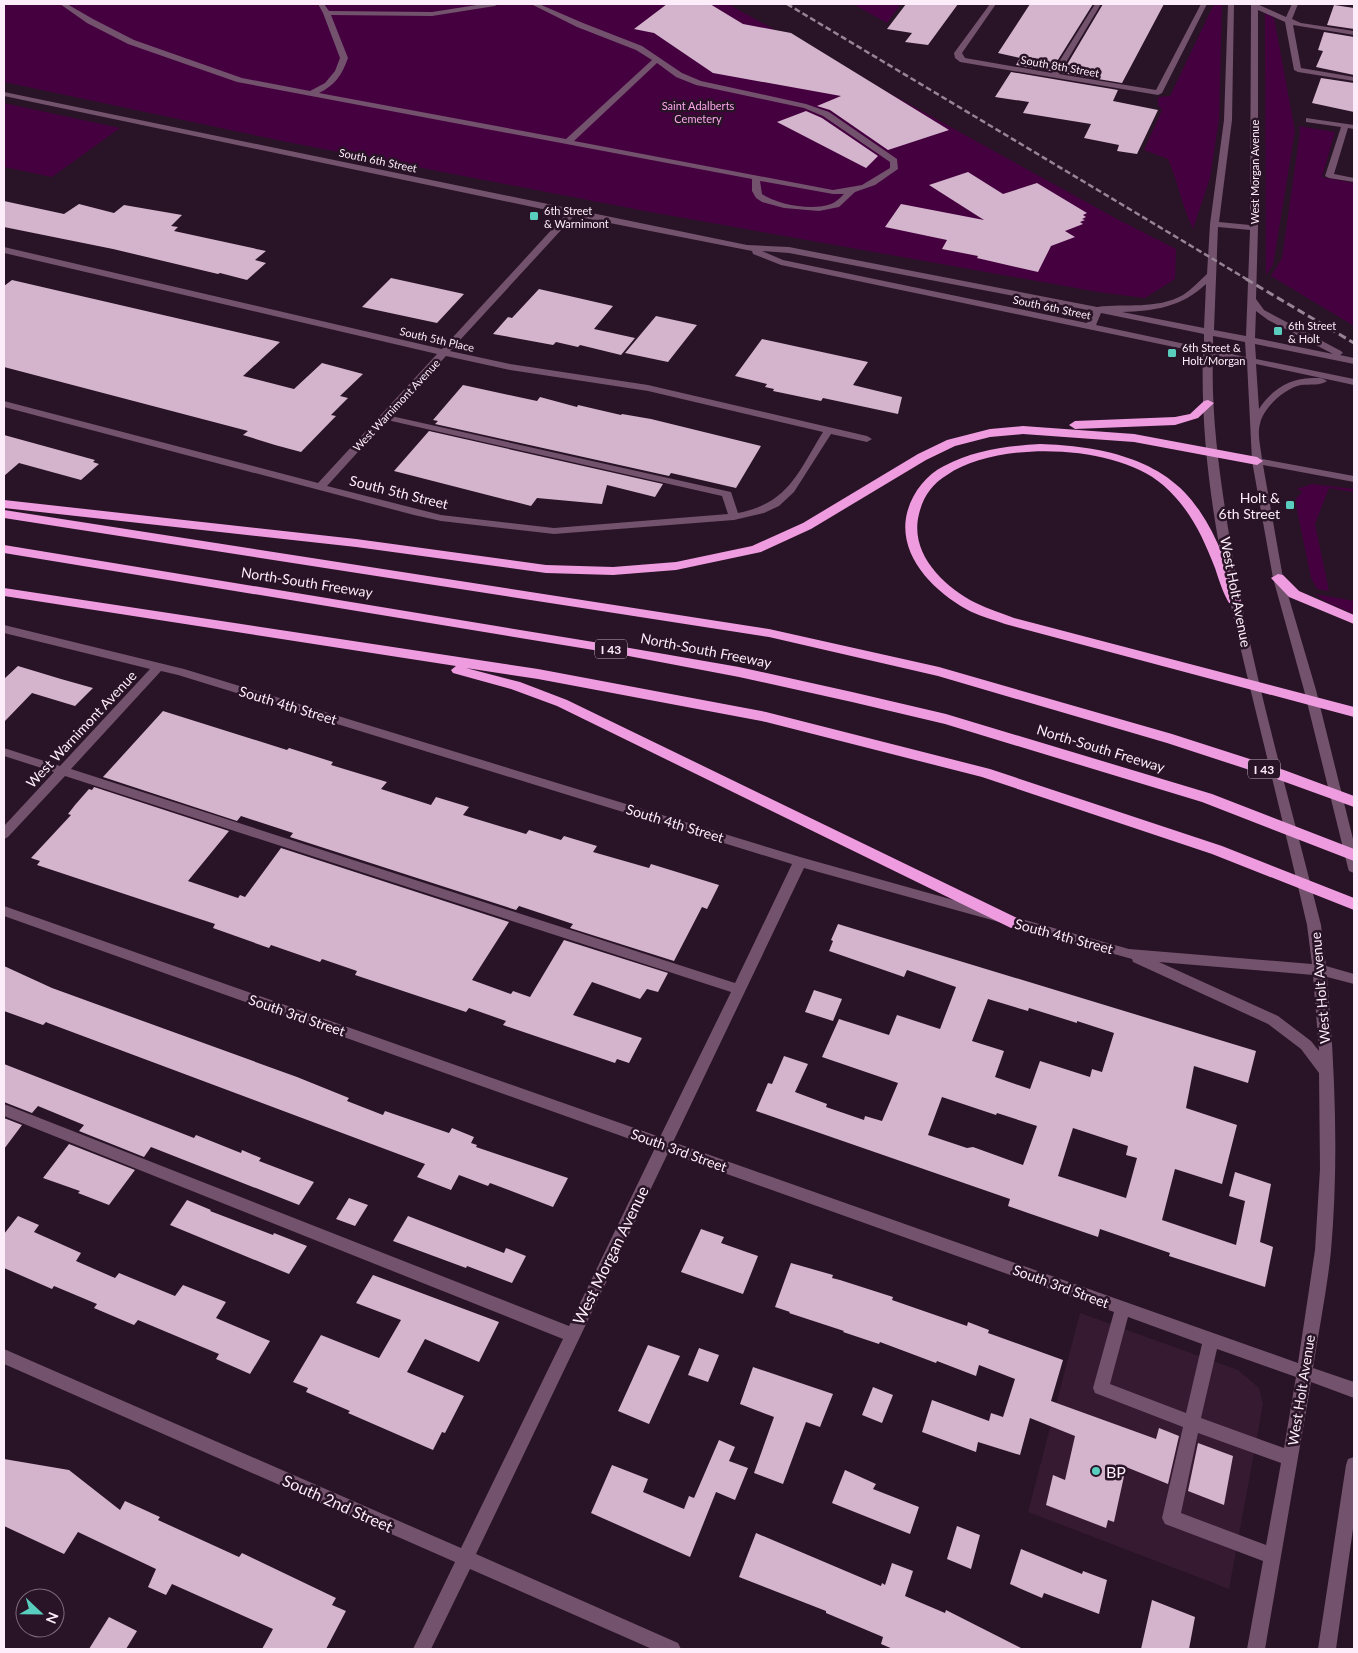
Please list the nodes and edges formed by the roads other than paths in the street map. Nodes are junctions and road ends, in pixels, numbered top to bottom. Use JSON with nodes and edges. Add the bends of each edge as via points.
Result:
{"nodes":[{"id":1,"x":63,"y":4,"type":"edge"},
{"id":2,"x":321,"y":4,"type":"edge"},
{"id":3,"x":495,"y":4,"type":"edge"},
{"id":4,"x":534,"y":4,"type":"edge"},
{"id":5,"x":993,"y":4,"type":"edge"},
{"id":6,"x":1098,"y":4,"type":"edge"},
{"id":7,"x":1204,"y":4,"type":"edge"},
{"id":8,"x":1232,"y":4,"type":"edge"},
{"id":9,"x":1295,"y":4,"type":"edge"},
{"id":10,"x":1254,"y":5,"type":"edge"},
{"id":11,"x":327,"y":13,"type":"junction"},
{"id":12,"x":1288,"y":20,"type":"junction"},
{"id":13,"x":1354,"y":33,"type":"edge"},
{"id":14,"x":656,"y":60,"type":"junction"},
{"id":15,"x":1054,"y":76,"type":"junction"},
{"id":16,"x":1354,"y":79,"type":"edge"},
{"id":17,"x":4,"y":94,"type":"edge"},
{"id":18,"x":310,"y":94,"type":"junction"},
{"id":19,"x":1309,"y":120,"type":"dead end"},
{"id":20,"x":1345,"y":126,"type":"junction"},
{"id":21,"x":1354,"y":128,"type":"edge"},
{"id":22,"x":568,"y":142,"type":"junction"},
{"id":23,"x":756,"y":177,"type":"junction"},
{"id":24,"x":1354,"y":180,"type":"edge"},
{"id":25,"x":851,"y":192,"type":"junction"},
{"id":26,"x":572,"y":213,"type":"junction"},
{"id":27,"x":1214,"y":224,"type":"junction"},
{"id":28,"x":1254,"y":228,"type":"junction"},
{"id":29,"x":747,"y":248,"type":"junction"},
{"id":30,"x":4,"y":250,"type":"edge"},
{"id":31,"x":1211,"y":275,"type":"junction"},
{"id":32,"x":1253,"y":301,"type":"junction"},
{"id":33,"x":1099,"y":309,"type":"junction"},
{"id":34,"x":1090,"y":327,"type":"junction"},
{"id":35,"x":1209,"y":332,"type":"junction"},
{"id":36,"x":1250,"y":340,"type":"junction"},
{"id":37,"x":445,"y":352,"type":"junction"},
{"id":38,"x":1208,"y":352,"type":"junction"},
{"id":39,"x":1251,"y":360,"type":"junction"},
{"id":40,"x":1354,"y":360,"type":"edge"},
{"id":41,"x":1351,"y":382,"type":"edge"},
{"id":42,"x":1208,"y":403,"type":"junction"},
{"id":43,"x":4,"y":404,"type":"edge"},
{"id":44,"x":384,"y":417,"type":"junction"},
{"id":45,"x":1254,"y":425,"type":"junction"},
{"id":46,"x":1023,"y":430,"type":"junction"},
{"id":47,"x":828,"y":431,"type":"junction"},
{"id":48,"x":867,"y":439,"type":"dead end"},
{"id":49,"x":1211,"y":452,"type":"junction"},
{"id":50,"x":1257,"y":460,"type":"junction"},
{"id":51,"x":1354,"y":479,"type":"edge"},
{"id":52,"x":320,"y":487,"type":"junction"},
{"id":53,"x":4,"y":504,"type":"edge"},
{"id":54,"x":4,"y":514,"type":"edge"},
{"id":55,"x":734,"y":516,"type":"junction"},
{"id":56,"x":4,"y":549,"type":"edge"},
{"id":57,"x":1278,"y":578,"type":"junction"},
{"id":58,"x":4,"y":592,"type":"edge"},
{"id":59,"x":1234,"y":600,"type":"junction"},
{"id":60,"x":1354,"y":620,"type":"edge"},
{"id":61,"x":4,"y":629,"type":"edge"},
{"id":62,"x":366,"y":647,"type":"junction"},
{"id":63,"x":159,"y":666,"type":"junction"},
{"id":64,"x":1354,"y":712,"type":"edge"},
{"id":65,"x":4,"y":752,"type":"edge"},
{"id":66,"x":61,"y":772,"type":"junction"},
{"id":67,"x":1354,"y":802,"type":"edge"},
{"id":68,"x":4,"y":834,"type":"edge"},
{"id":69,"x":1354,"y":855,"type":"edge"},
{"id":70,"x":800,"y":862,"type":"junction"},
{"id":71,"x":1354,"y":868,"type":"edge"},
{"id":72,"x":1354,"y":904,"type":"edge"},
{"id":73,"x":4,"y":911,"type":"edge"},
{"id":74,"x":1011,"y":922,"type":"junction"},
{"id":75,"x":1129,"y":954,"type":"junction"},
{"id":76,"x":1320,"y":970,"type":"junction"},
{"id":77,"x":1354,"y":979,"type":"edge"},
{"id":78,"x":738,"y":989,"type":"junction"},
{"id":79,"x":1326,"y":1071,"type":"junction"},
{"id":80,"x":4,"y":1110,"type":"edge"},
{"id":81,"x":663,"y":1145,"type":"junction"},
{"id":82,"x":1123,"y":1308,"type":"junction"},
{"id":83,"x":572,"y":1335,"type":"junction"},
{"id":84,"x":1211,"y":1339,"type":"junction"},
{"id":85,"x":4,"y":1356,"type":"edge"},
{"id":86,"x":1304,"y":1373,"type":"junction"},
{"id":87,"x":1354,"y":1390,"type":"edge"},
{"id":88,"x":1192,"y":1423,"type":"junction"},
{"id":89,"x":1290,"y":1458,"type":"junction"},
{"id":90,"x":1354,"y":1465,"type":"edge"},
{"id":91,"x":1273,"y":1556,"type":"junction"},
{"id":92,"x":466,"y":1558,"type":"junction"},
{"id":93,"x":422,"y":1649,"type":"edge"},
{"id":94,"x":672,"y":1649,"type":"edge"},
{"id":95,"x":1256,"y":1649,"type":"edge"},
{"id":96,"x":1327,"y":1649,"type":"edge"}],
"edges":[{"from":1,"to":18,"type":"street","via":[[132,42],[184,62],[240,80]]},
{"from":2,"to":11,"type":"street"},
{"from":3,"to":11,"type":"street","via":[[432,14]]},
{"from":4,"to":14,"type":"street","via":[[639,48]]},
{"from":5,"to":15,"type":"street","name":"South 8th Street","via":[[958,53],[960,58]]},
{"from":6,"to":15,"type":"street"},
{"from":7,"to":15,"type":"street","name":"South 8th Street","via":[[1158,94]]},
{"from":8,"to":27,"type":"street","name":"West Morgan Avenue","via":[[1228,120]]},
{"from":9,"to":12,"type":"street"},
{"from":10,"to":12,"type":"street"},
{"from":10,"to":28,"type":"street","name":"West Morgan Avenue"},
{"from":11,"to":18,"type":"street","via":[[344,58],[339,72],[328,85]]},
{"from":12,"to":13,"type":"street","via":[[1299,25]]},
{"from":12,"to":16,"type":"street","via":[[1298,70]]},
{"from":14,"to":22,"type":"street"},
{"from":14,"to":25,"type":"street","via":[[679,75],[700,83],[806,106],[826,114],[894,161],[894,169],[876,183]]},
{"from":17,"to":26,"type":"street","name":"South 6th Street"},
{"from":18,"to":22,"type":"street"},
{"from":19,"to":20,"type":"street"},
{"from":20,"to":21,"type":"street"},
{"from":20,"to":24,"type":"street","via":[[1330,176]]},
{"from":22,"to":23,"type":"street"},
{"from":23,"to":25,"type":"street","via":[[833,192]]},
{"from":23,"to":25,"type":"street","via":[[754,187],[759,196],[768,201],[808,209],[836,205]]},
{"from":26,"to":29,"type":"street","name":"South 6th Street"},
{"from":26,"to":37,"type":"street","name":"West Warnimont Avenue"},
{"from":27,"to":28,"type":"street"},
{"from":27,"to":31,"type":"street","name":"West Morgan Avenue"},
{"from":28,"to":32,"type":"street","name":"West Morgan Avenue"},
{"from":29,"to":33,"type":"street","name":"South 6th Street","via":[[789,250]]},
{"from":29,"to":34,"type":"street","name":"South 6th Street","via":[[781,262]]},
{"from":30,"to":37,"type":"street","name":"South 5th Place"},
{"from":31,"to":33,"type":"street","via":[[1186,297],[1165,304],[1142,309]]},
{"from":31,"to":35,"type":"street","name":"West Morgan Avenue"},
{"from":32,"to":36,"type":"street","name":"West Morgan Avenue"},
{"from":32,"to":40,"type":"street","via":[[1261,312],[1271,318]]},
{"from":33,"to":34,"type":"street"},
{"from":33,"to":35,"type":"street","name":"South 6th Street"},
{"from":34,"to":38,"type":"street","name":"South 6th Street"},
{"from":35,"to":36,"type":"street","name":"South 6th Street"},
{"from":35,"to":38,"type":"street","name":"West Holt Avenue"},
{"from":36,"to":39,"type":"street"},
{"from":36,"to":40,"type":"street","name":"South 6th Street"},
{"from":37,"to":44,"type":"street","name":"West Warnimont Avenue"},
{"from":37,"to":47,"type":"street","name":"South 5th Place","via":[[510,367],[648,388]]},
{"from":38,"to":39,"type":"street","name":"South 6th Street"},
{"from":38,"to":42,"type":"street","name":"West Holt Avenue"},
{"from":39,"to":41,"type":"street","name":"South 6th Street"},
{"from":39,"to":45,"type":"street"},
{"from":41,"to":45,"type":"street","via":[[1306,381],[1278,390]]},
{"from":42,"to":46,"type":"highway","via":[[1194,416],[1175,421]]},
{"from":42,"to":49,"type":"street","name":"West Holt Avenue"},
{"from":43,"to":52,"type":"street","name":"South 5th Street"},
{"from":44,"to":52,"type":"street","name":"West Warnimont Avenue"},
{"from":44,"to":55,"type":"street","via":[[727,494]]},
{"from":45,"to":50,"type":"street"},
{"from":46,"to":49,"type":"highway","via":[[1134,438]]},
{"from":46,"to":53,"type":"highway","via":[[990,433],[951,443],[807,526],[756,549],[676,566],[613,570],[546,569]]},
{"from":47,"to":48,"type":"street","name":"South 5th Place"},
{"from":47,"to":55,"type":"street","name":"South 5th Street","via":[[790,491],[775,504]]},
{"from":49,"to":50,"type":"highway"},
{"from":49,"to":59,"type":"street","name":"West Holt Avenue"},
{"from":50,"to":51,"type":"street"},
{"from":50,"to":57,"type":"street"},
{"from":52,"to":55,"type":"street","name":"South 5th Street","via":[[441,518],[554,531]]},
{"from":54,"to":67,"type":"highway","name":"North-South Freeway","number":"I 43","via":[[768,633],[938,672],[1172,739]]},
{"from":56,"to":69,"type":"highway","name":"North-South Freeway","number":"I 43","via":[[739,672],[946,719],[1059,752],[1207,798]]},
{"from":57,"to":60,"type":"highway","via":[[1294,594]]},
{"from":57,"to":71,"type":"street","via":[[1310,690]]},
{"from":58,"to":62,"type":"highway"},
{"from":59,"to":64,"type":"highway","via":[[1199,520],[1186,500],[1165,481],[1117,458],[1038,446],[978,456],[948,468],[928,485],[915,503],[910,529],[916,553],[937,580],[972,607],[1010,621]]},
{"from":59,"to":76,"type":"street","name":"West Holt Avenue","via":[[1314,925]]},
{"from":61,"to":63,"type":"street","name":"South 4th Street"},
{"from":62,"to":72,"type":"highway","via":[[538,674],[766,717],[985,773],[1217,850]]},
{"from":62,"to":74,"type":"highway","via":[[515,685],[562,703]]},
{"from":63,"to":66,"type":"street","name":"West Warnimont Avenue"},
{"from":63,"to":70,"type":"street","name":"South 4th Street"},
{"from":65,"to":66,"type":"street"},
{"from":66,"to":68,"type":"street","name":"West Warnimont Avenue"},
{"from":66,"to":78,"type":"street"},
{"from":70,"to":74,"type":"street","name":"South 4th Street"},
{"from":70,"to":78,"type":"street","name":"West Morgan Avenue"},
{"from":73,"to":81,"type":"street","name":"South 3rd Street"},
{"from":74,"to":75,"type":"street","name":"South 4th Street"},
{"from":75,"to":76,"type":"street","name":"South 4th Street"},
{"from":75,"to":79,"type":"street","via":[[1274,1020],[1306,1045]]},
{"from":76,"to":77,"type":"street","name":"South 4th Street"},
{"from":76,"to":79,"type":"street","name":"West Holt Avenue"},
{"from":78,"to":81,"type":"street","name":"West Morgan Avenue"},
{"from":79,"to":86,"type":"street","name":"West Holt Avenue","via":[[1327,1174],[1323,1251]]},
{"from":80,"to":83,"type":"street"},
{"from":81,"to":82,"type":"street","name":"South 3rd Street"},
{"from":81,"to":83,"type":"street","name":"West Morgan Avenue"},
{"from":82,"to":84,"type":"street","name":"South 3rd Street"},
{"from":82,"to":88,"type":"street","via":[[1101,1388]]},
{"from":83,"to":92,"type":"street","name":"West Morgan Avenue"},
{"from":84,"to":86,"type":"street","name":"South 3rd Street"},
{"from":84,"to":88,"type":"street"},
{"from":85,"to":92,"type":"street","name":"South 2nd Street"},
{"from":86,"to":87,"type":"street","name":"South 3rd Street"},
{"from":86,"to":89,"type":"street","name":"West Holt Avenue"},
{"from":88,"to":89,"type":"street"},
{"from":88,"to":91,"type":"street","via":[[1171,1518]]},
{"from":89,"to":91,"type":"street","name":"West Holt Avenue"},
{"from":90,"to":96,"type":"street"},
{"from":91,"to":95,"type":"street","name":"West Holt Avenue"},
{"from":92,"to":93,"type":"street","name":"West Morgan Avenue"},
{"from":92,"to":94,"type":"street","name":"South 2nd Street"}]}
